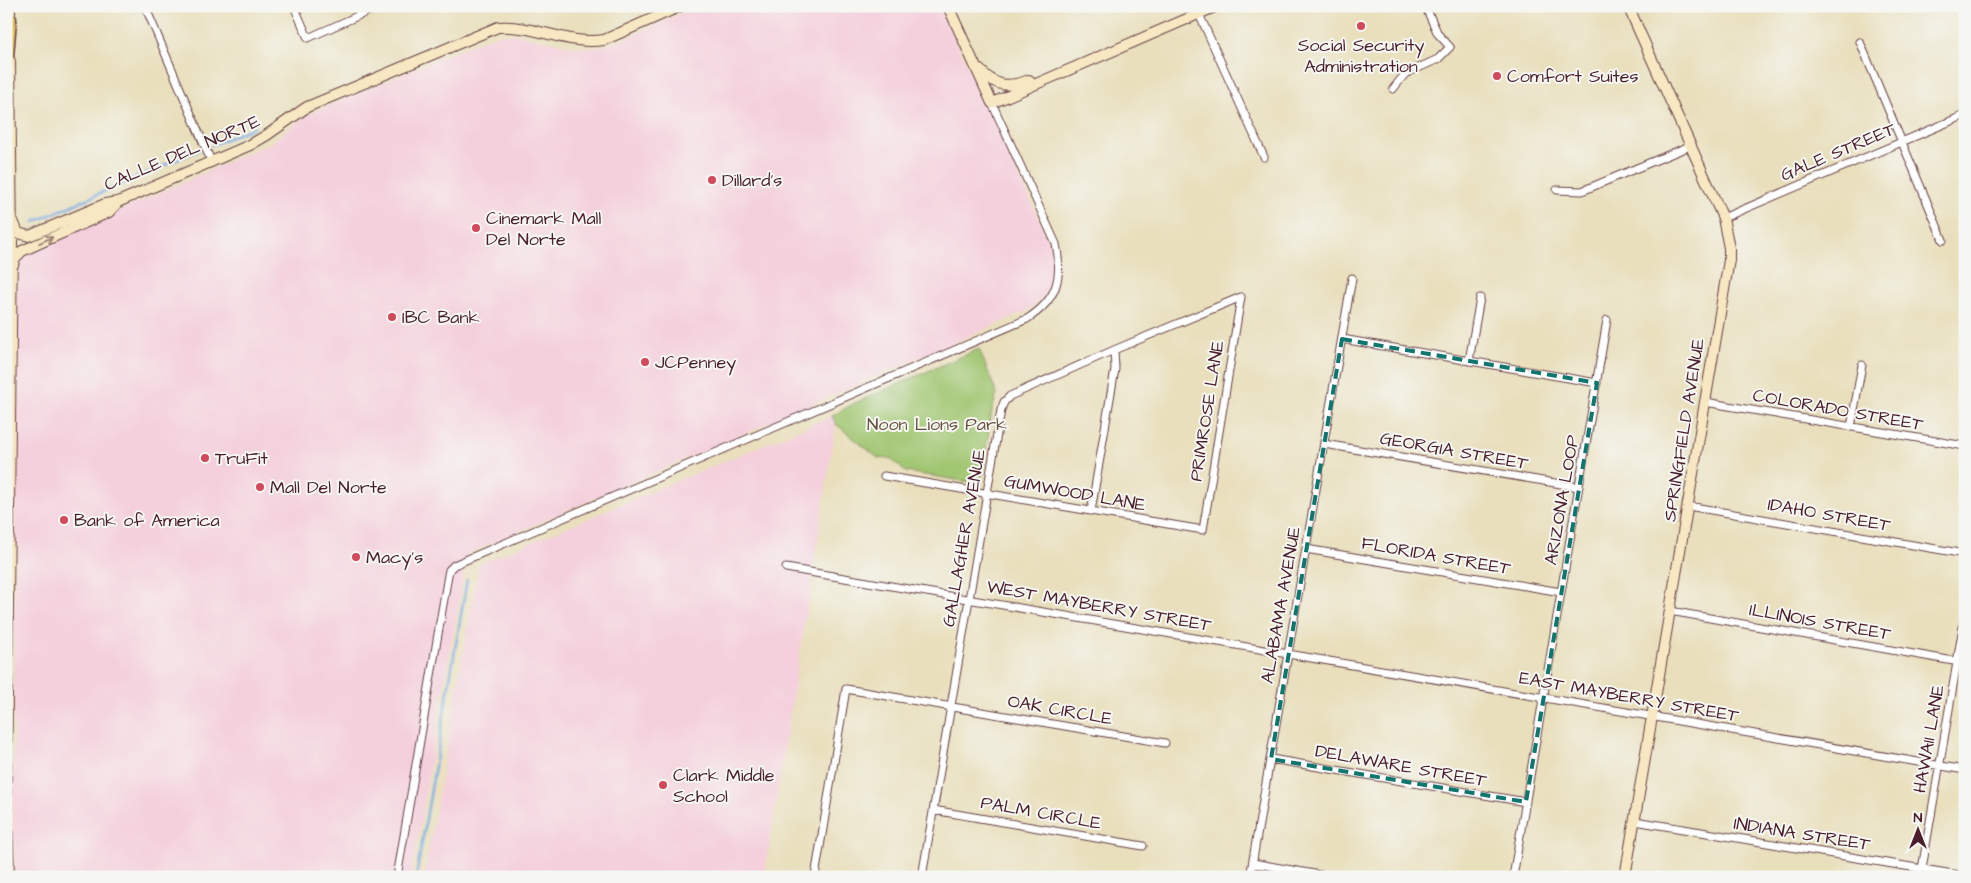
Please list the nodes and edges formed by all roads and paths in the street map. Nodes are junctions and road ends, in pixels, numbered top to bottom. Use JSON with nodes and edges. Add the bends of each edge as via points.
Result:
{"nodes":[{"id":1,"x":145,"y":6,"type":"edge"},
{"id":2,"x":294,"y":6,"type":"edge"},
{"id":3,"x":380,"y":6,"type":"edge"},
{"id":4,"x":681,"y":6,"type":"edge"},
{"id":5,"x":948,"y":6,"type":"edge"},
{"id":6,"x":1218,"y":6,"type":"edge"},
{"id":7,"x":1425,"y":6,"type":"edge"},
{"id":8,"x":1628,"y":6,"type":"edge"},
{"id":9,"x":10,"y":13,"type":"edge"},
{"id":10,"x":1198,"y":14,"type":"junction"},
{"id":11,"x":1860,"y":42,"type":"dead end"},
{"id":12,"x":974,"y":64,"type":"junction"},
{"id":13,"x":6,"y":70,"type":"edge"},
{"id":14,"x":1059,"y":74,"type":"junction"},
{"id":15,"x":1394,"y":89,"type":"dead end"},
{"id":16,"x":992,"y":103,"type":"junction"},
{"id":17,"x":1965,"y":115,"type":"edge"},
{"id":18,"x":1901,"y":141,"type":"junction"},
{"id":19,"x":1692,"y":146,"type":"junction"},
{"id":20,"x":1264,"y":157,"type":"dead end"},
{"id":21,"x":211,"y":160,"type":"junction"},
{"id":22,"x":1558,"y":190,"type":"dead end"},
{"id":23,"x":118,"y":202,"type":"junction"},
{"id":24,"x":11,"y":217,"type":"junction"},
{"id":25,"x":1723,"y":218,"type":"junction"},
{"id":26,"x":1943,"y":240,"type":"dead end"},
{"id":27,"x":11,"y":270,"type":"junction"},
{"id":28,"x":1352,"y":278,"type":"dead end"},
{"id":29,"x":1241,"y":296,"type":"joint"},
{"id":30,"x":1480,"y":298,"type":"dead end"},
{"id":31,"x":1607,"y":320,"type":"dead end"},
{"id":32,"x":1342,"y":339,"type":"junction"},
{"id":33,"x":1114,"y":350,"type":"junction"},
{"id":34,"x":1469,"y":361,"type":"junction"},
{"id":35,"x":1862,"y":365,"type":"dead end"},
{"id":36,"x":1596,"y":382,"type":"junction"},
{"id":37,"x":1705,"y":402,"type":"junction"},
{"id":38,"x":1851,"y":427,"type":"junction"},
{"id":39,"x":1324,"y":444,"type":"junction"},
{"id":40,"x":1965,"y":446,"type":"edge"},
{"id":41,"x":884,"y":476,"type":"dead end"},
{"id":42,"x":1579,"y":487,"type":"junction"},
{"id":43,"x":987,"y":493,"type":"junction"},
{"id":44,"x":1688,"y":506,"type":"junction"},
{"id":45,"x":1091,"y":511,"type":"junction"},
{"id":46,"x":1203,"y":530,"type":"joint"},
{"id":47,"x":1306,"y":549,"type":"junction"},
{"id":48,"x":1965,"y":554,"type":"edge"},
{"id":49,"x":786,"y":568,"type":"dead end"},
{"id":50,"x":1561,"y":592,"type":"junction"},
{"id":51,"x":969,"y":600,"type":"junction"},
{"id":52,"x":1670,"y":611,"type":"junction"},
{"id":53,"x":1965,"y":614,"type":"edge"},
{"id":54,"x":1288,"y":654,"type":"junction"},
{"id":55,"x":1961,"y":662,"type":"edge"},
{"id":56,"x":1543,"y":697,"type":"junction"},
{"id":57,"x":951,"y":706,"type":"junction"},
{"id":58,"x":1653,"y":716,"type":"junction"},
{"id":59,"x":1165,"y":743,"type":"dead end"},
{"id":60,"x":1270,"y":759,"type":"junction"},
{"id":61,"x":1939,"y":766,"type":"junction"},
{"id":62,"x":1965,"y":770,"type":"edge"},
{"id":63,"x":6,"y":780,"type":"edge"},
{"id":64,"x":6,"y":789,"type":"edge"},
{"id":65,"x":1526,"y":802,"type":"junction"},
{"id":66,"x":933,"y":810,"type":"junction"},
{"id":67,"x":1635,"y":821,"type":"junction"},
{"id":68,"x":1144,"y":846,"type":"dead end"},
{"id":69,"x":1253,"y":863,"type":"junction"},
{"id":70,"x":1922,"y":869,"type":"junction"},
{"id":71,"x":1965,"y":876,"type":"edge"},
{"id":72,"x":8,"y":877,"type":"edge"},
{"id":73,"x":397,"y":877,"type":"edge"},
{"id":74,"x":815,"y":877,"type":"edge"},
{"id":75,"x":922,"y":877,"type":"edge"},
{"id":76,"x":1250,"y":877,"type":"edge"},
{"id":77,"x":1331,"y":877,"type":"edge"},
{"id":78,"x":1513,"y":877,"type":"edge"},
{"id":79,"x":1626,"y":877,"type":"edge"}],
"edges":[{"from":1,"to":21,"type":"street"},
{"from":2,"to":3,"type":"street","via":[[308,38]]},
{"from":4,"to":21,"type":"main road","name":"CALLE DEL NORTE","via":[[596,41],[576,40],[517,27],[492,29],[307,107],[250,145]]},
{"from":5,"to":12,"type":"main road"},
{"from":6,"to":10,"type":"main road"},
{"from":7,"to":15,"type":"street","via":[[1438,34],[1450,47],[1438,59],[1405,74]]},
{"from":8,"to":19,"type":"main road","name":"SPRINGFIELD AVENUE"},
{"from":9,"to":13,"type":"highway"},
{"from":9,"to":24,"type":"main road"},
{"from":10,"to":14,"type":"main road"},
{"from":10,"to":20,"type":"street"},
{"from":11,"to":18,"type":"street"},
{"from":12,"to":14,"type":"main road","via":[[989,80],[1006,85],[1044,74]]},
{"from":12,"to":16,"type":"main road"},
{"from":14,"to":16,"type":"main road"},
{"from":16,"to":73,"type":"street","via":[[1056,244],[1059,278],[1046,304],[1027,319],[454,565],[448,575]]},
{"from":17,"to":18,"type":"street","name":"GALE STREET"},
{"from":18,"to":25,"type":"street","name":"GALE STREET"},
{"from":18,"to":26,"type":"street"},
{"from":19,"to":22,"type":"street","via":[[1582,191]]},
{"from":19,"to":25,"type":"main road","name":"SPRINGFIELD AVENUE"},
{"from":21,"to":23,"type":"main road","name":"CALLE DEL NORTE"},
{"from":23,"to":24,"type":"main road","name":"CALLE DEL NORTE","via":[[105,204],[28,236],[18,233]]},
{"from":27,"to":23,"type":"main road","one_way":true,"via":[[15,258],[22,251],[109,212]]},
{"from":24,"to":27,"type":"main road"},
{"from":25,"to":37,"type":"main road","name":"SPRINGFIELD AVENUE","via":[[1729,260]]},
{"from":27,"to":63,"type":"main road"},
{"from":28,"to":32,"type":"street","name":"ALABAMA AVENUE"},
{"from":29,"to":33,"type":"street","name":"GALLAGHER AVENUE"},
{"from":29,"to":46,"type":"street","name":"PRIMROSE LANE"},
{"from":30,"to":34,"type":"street"},
{"from":31,"to":36,"type":"street","name":"ARIZONA LOOP"},
{"from":32,"to":34,"type":"street"},
{"from":32,"to":39,"type":"street","name":"ALABAMA AVENUE"},
{"from":33,"to":43,"type":"street","name":"GALLAGHER AVENUE","via":[[1010,396],[1004,402]]},
{"from":33,"to":45,"type":"street","via":[[1115,369]]},
{"from":34,"to":36,"type":"street"},
{"from":35,"to":38,"type":"street"},
{"from":36,"to":42,"type":"street","name":"ARIZONA LOOP"},
{"from":37,"to":38,"type":"street","name":"COLORADO STREET"},
{"from":37,"to":44,"type":"main road","name":"SPRINGFIELD AVENUE"},
{"from":38,"to":40,"type":"street","name":"COLORADO STREET"},
{"from":39,"to":42,"type":"street","name":"GEORGIA STREET"},
{"from":39,"to":47,"type":"street","name":"ALABAMA AVENUE"},
{"from":41,"to":43,"type":"street","name":"GUMWOOD LANE"},
{"from":42,"to":50,"type":"street","name":"ARIZONA LOOP"},
{"from":43,"to":45,"type":"street","name":"GUMWOOD LANE"},
{"from":43,"to":51,"type":"street","name":"GALLAGHER AVENUE"},
{"from":44,"to":48,"type":"street","name":"IDAHO STREET"},
{"from":44,"to":52,"type":"main road","name":"SPRINGFIELD AVENUE"},
{"from":45,"to":46,"type":"street","name":"GUMWOOD LANE"},
{"from":47,"to":50,"type":"street","name":"FLORIDA STREET"},
{"from":47,"to":54,"type":"street","name":"ALABAMA AVENUE"},
{"from":49,"to":51,"type":"street","name":"WEST MAYBERRY STREET"},
{"from":50,"to":56,"type":"street","name":"ARIZONA LOOP"},
{"from":51,"to":54,"type":"street","name":"WEST MAYBERRY STREET"},
{"from":51,"to":57,"type":"street","name":"GALLAGHER AVENUE"},
{"from":52,"to":55,"type":"street","name":"ILLINOIS STREET"},
{"from":52,"to":58,"type":"main road","name":"SPRINGFIELD AVENUE"},
{"from":53,"to":55,"type":"street","name":"HAWAII LANE"},
{"from":54,"to":56,"type":"street","name":"EAST MAYBERRY STREET"},
{"from":54,"to":60,"type":"street","name":"ALABAMA AVENUE"},
{"from":55,"to":61,"type":"street","name":"HAWAII LANE"},
{"from":56,"to":58,"type":"street","name":"EAST MAYBERRY STREET"},
{"from":56,"to":65,"type":"street","name":"ARIZONA LOOP"},
{"from":57,"to":59,"type":"street","name":"OAK CIRCLE"},
{"from":57,"to":66,"type":"street","name":"GALLAGHER AVENUE"},
{"from":57,"to":74,"type":"street","name":"OAK CIRCLE","via":[[846,689]]},
{"from":58,"to":61,"type":"street","name":"EAST MAYBERRY STREET"},
{"from":58,"to":67,"type":"main road","name":"SPRINGFIELD AVENUE"},
{"from":60,"to":65,"type":"street","name":"DELAWARE STREET"},
{"from":60,"to":69,"type":"street","name":"ALABAMA AVENUE"},
{"from":61,"to":62,"type":"street","name":"EAST MAYBERRY STREET"},
{"from":61,"to":70,"type":"street","name":"HAWAII LANE"},
{"from":64,"to":72,"type":"main road"},
{"from":65,"to":78,"type":"street","name":"ARIZONA LOOP"},
{"from":66,"to":68,"type":"street","name":"PALM CIRCLE"},
{"from":66,"to":75,"type":"street","name":"GALLAGHER AVENUE"},
{"from":67,"to":70,"type":"street","name":"INDIANA STREET"},
{"from":67,"to":79,"type":"main road","name":"SPRINGFIELD AVENUE"},
{"from":69,"to":76,"type":"street","name":"ALABAMA AVENUE"},
{"from":69,"to":77,"type":"street"},
{"from":70,"to":71,"type":"street","name":"INDIANA STREET"}]}
